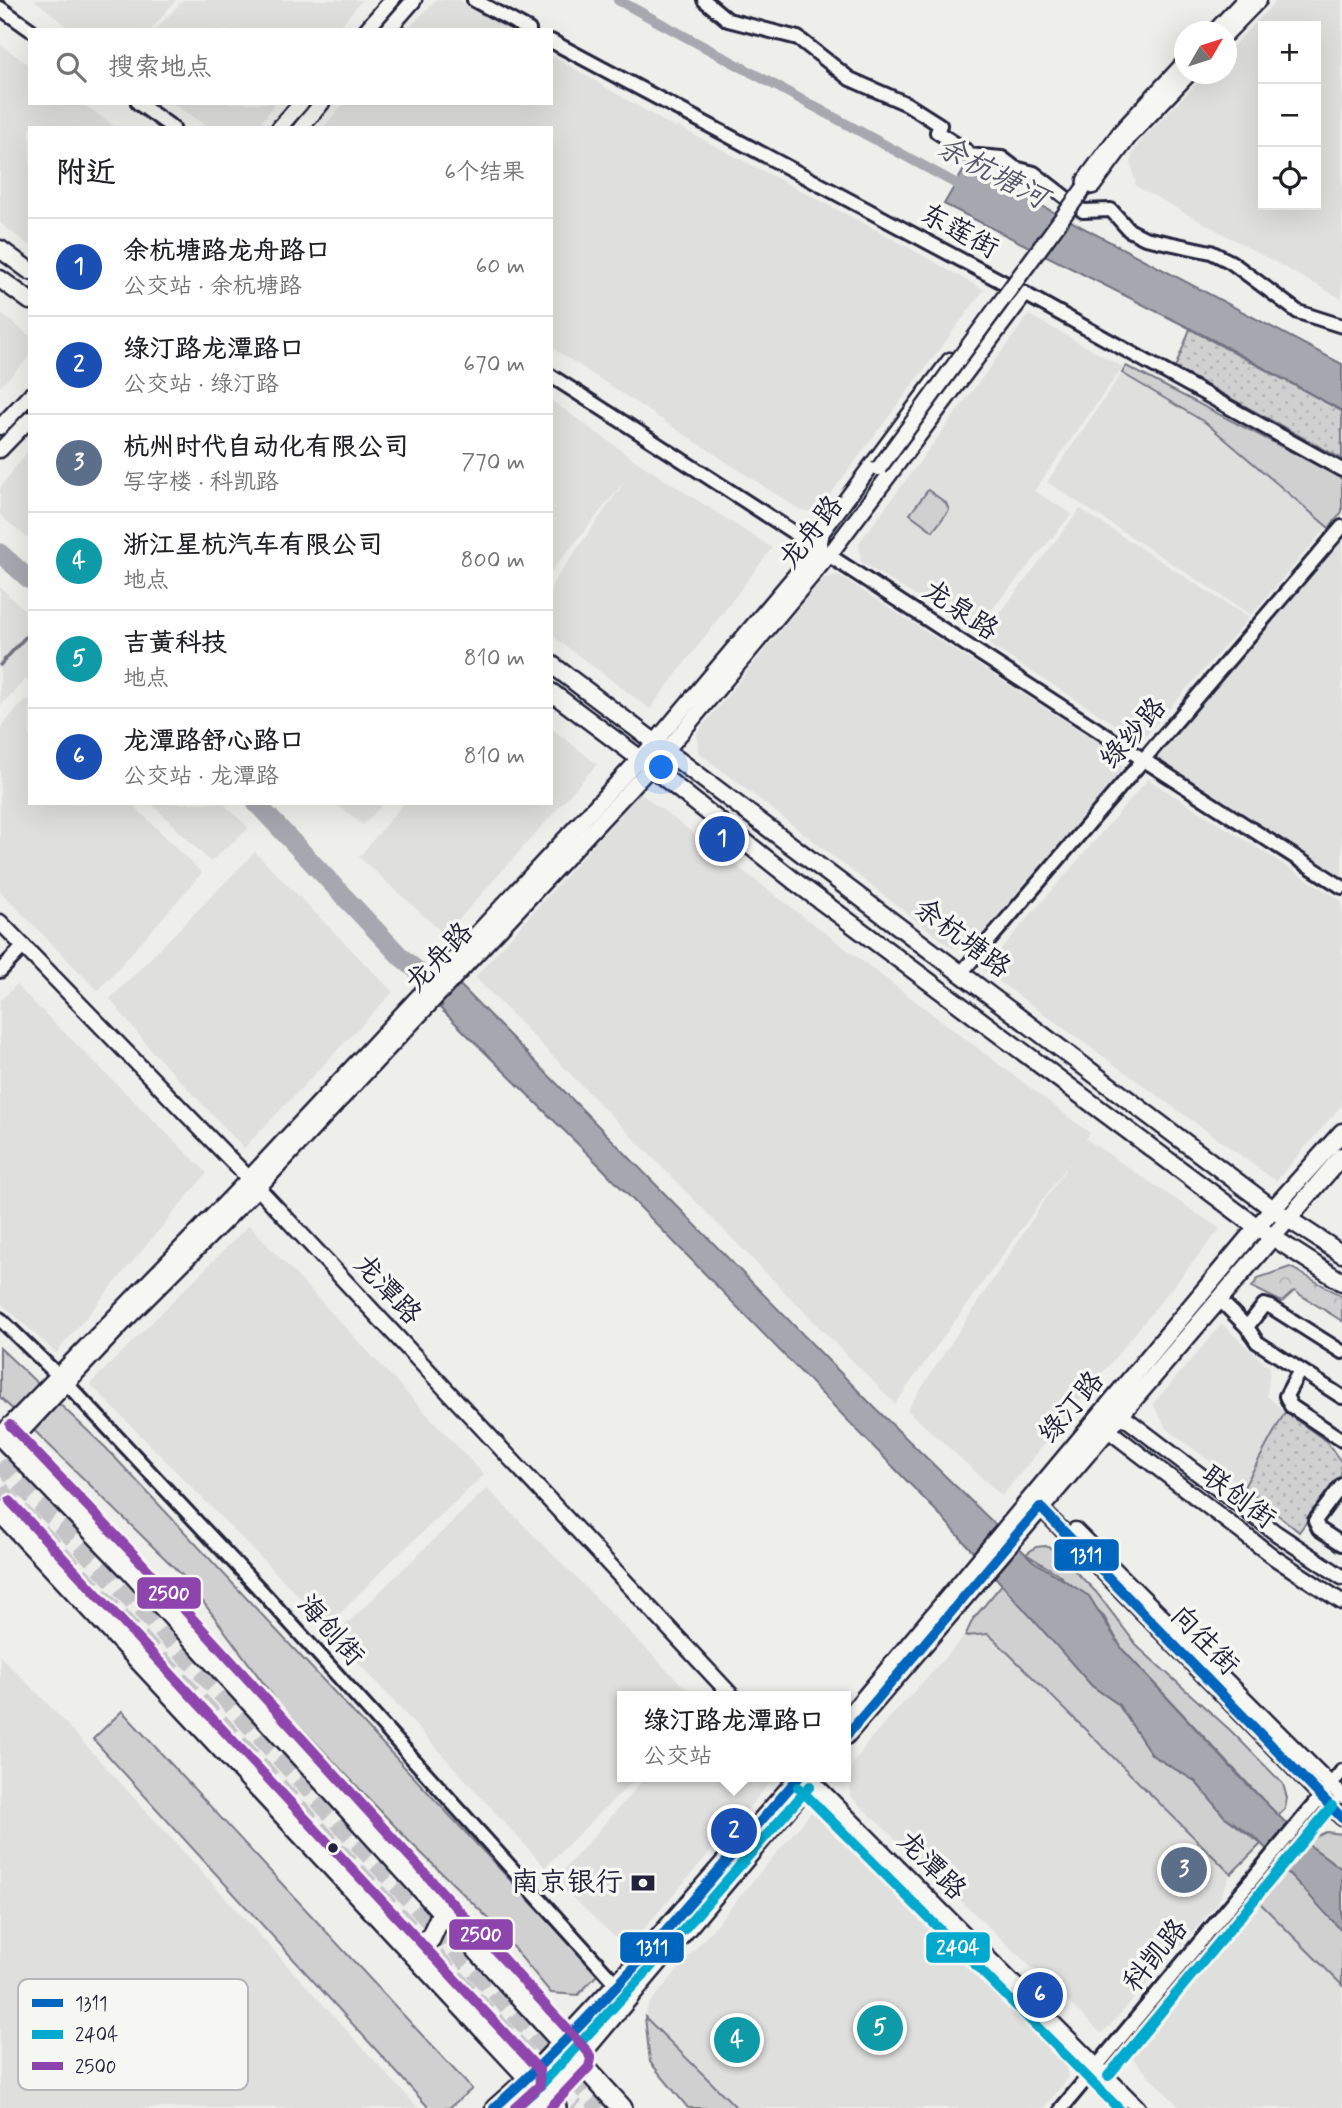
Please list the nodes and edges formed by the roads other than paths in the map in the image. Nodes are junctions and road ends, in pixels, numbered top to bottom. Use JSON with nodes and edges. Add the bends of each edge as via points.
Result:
{"nodes":[{"id":1,"x":392,"y":0,"type":"edge"},
{"id":2,"x":414,"y":0,"type":"edge"},
{"id":3,"x":474,"y":0,"type":"edge"},
{"id":4,"x":704,"y":0,"type":"edge"},
{"id":5,"x":1244,"y":0,"type":"edge"},
{"id":6,"x":1259,"y":0,"type":"edge"},
{"id":7,"x":0,"y":8,"type":"edge"},
{"id":8,"x":1224,"y":21,"type":"edge"},
{"id":9,"x":1237,"y":23,"type":"edge"},
{"id":10,"x":28,"y":28,"type":"edge"},
{"id":11,"x":368,"y":28,"type":"edge"},
{"id":12,"x":390,"y":28,"type":"edge"},
{"id":13,"x":526,"y":28,"type":"edge"},
{"id":14,"x":553,"y":42,"type":"edge"},
{"id":15,"x":1174,"y":75,"type":"edge"},
{"id":16,"x":1179,"y":84,"type":"edge"},
{"id":17,"x":141,"y":105,"type":"edge"},
{"id":18,"x":299,"y":105,"type":"edge"},
{"id":19,"x":320,"y":105,"type":"edge"},
{"id":20,"x":170,"y":126,"type":"edge"},
{"id":21,"x":281,"y":126,"type":"edge"},
{"id":22,"x":303,"y":126,"type":"edge"},
{"id":23,"x":1084,"y":188,"type":"junction"},
{"id":24,"x":0,"y":249,"type":"edge"},
{"id":25,"x":28,"y":270,"type":"edge"},
{"id":26,"x":0,"y":279,"type":"edge"},
{"id":27,"x":1006,"y":284,"type":"junction"},
{"id":28,"x":1025,"y":294,"type":"junction"},
{"id":29,"x":28,"y":300,"type":"edge"},
{"id":30,"x":1342,"y":326,"type":"edge"},
{"id":31,"x":553,"y":377,"type":"edge"},
{"id":32,"x":28,"y":397,"type":"edge"},
{"id":33,"x":28,"y":421,"type":"edge"},
{"id":34,"x":0,"y":427,"type":"edge"},
{"id":35,"x":0,"y":450,"type":"edge"},
{"id":36,"x":1342,"y":470,"type":"edge"},
{"id":37,"x":880,"y":476,"type":"junction"},
{"id":38,"x":860,"y":479,"type":"junction"},
{"id":39,"x":1342,"y":527,"type":"edge"},
{"id":40,"x":824,"y":550,"type":"junction"},
{"id":41,"x":553,"y":665,"type":"edge"},
{"id":42,"x":553,"y":693,"type":"edge"},
{"id":43,"x":661,"y":746,"type":"junction"},
{"id":44,"x":646,"y":762,"type":"junction"},
{"id":45,"x":1143,"y":762,"type":"junction"},
{"id":46,"x":1342,"y":887,"type":"edge"},
{"id":47,"x":0,"y":922,"type":"edge"},
{"id":48,"x":24,"y":946,"type":"junction"},
{"id":49,"x":0,"y":971,"type":"edge"},
{"id":50,"x":962,"y":972,"type":"junction"},
{"id":51,"x":1342,"y":1132,"type":"edge"},
{"id":52,"x":1342,"y":1156,"type":"edge"},
{"id":53,"x":253,"y":1183,"type":"junction"},
{"id":54,"x":1273,"y":1209,"type":"junction"},
{"id":55,"x":1287,"y":1220,"type":"junction"},
{"id":56,"x":1257,"y":1227,"type":"junction"},
{"id":57,"x":1272,"y":1238,"type":"junction"},
{"id":58,"x":1342,"y":1254,"type":"edge"},
{"id":59,"x":1342,"y":1282,"type":"edge"},
{"id":60,"x":1219,"y":1299,"type":"junction"},
{"id":61,"x":0,"y":1319,"type":"edge"},
{"id":62,"x":1247,"y":1326,"type":"junction"},
{"id":63,"x":1342,"y":1352,"type":"edge"},
{"id":64,"x":1300,"y":1370,"type":"junction"},
{"id":65,"x":64,"y":1380,"type":"junction"},
{"id":66,"x":1342,"y":1397,"type":"edge"},
{"id":67,"x":1119,"y":1414,"type":"junction"},
{"id":68,"x":1107,"y":1429,"type":"junction"},
{"id":69,"x":3,"y":1438,"type":"edge"},
{"id":70,"x":1342,"y":1440,"type":"edge"},
{"id":71,"x":1341,"y":1489,"type":"edge"},
{"id":72,"x":1038,"y":1499,"type":"junction"},
{"id":73,"x":0,"y":1511,"type":"edge"},
{"id":74,"x":1342,"y":1544,"type":"edge"},
{"id":75,"x":982,"y":1567,"type":"junction"},
{"id":76,"x":1342,"y":1577,"type":"edge"},
{"id":77,"x":1342,"y":1602,"type":"edge"},
{"id":78,"x":727,"y":1691,"type":"edge"},
{"id":79,"x":851,"y":1714,"type":"edge"},
{"id":80,"x":851,"y":1730,"type":"edge"},
{"id":81,"x":1342,"y":1772,"type":"edge"},
{"id":82,"x":804,"y":1782,"type":"edge"},
{"id":83,"x":805,"y":1782,"type":"edge"},
{"id":84,"x":812,"y":1782,"type":"edge"},
{"id":85,"x":1326,"y":1790,"type":"junction"},
{"id":86,"x":1342,"y":1796,"type":"edge"},
{"id":87,"x":1342,"y":1818,"type":"edge"},
{"id":88,"x":442,"y":1913,"type":"junction"},
{"id":89,"x":407,"y":1947,"type":"junction"},
{"id":90,"x":616,"y":1984,"type":"junction"},
{"id":91,"x":561,"y":2043,"type":"junction"},
{"id":92,"x":577,"y":2060,"type":"junction"},
{"id":93,"x":1097,"y":2067,"type":"junction"},
{"id":94,"x":528,"y":2078,"type":"junction"},
{"id":95,"x":546,"y":2105,"type":"edge"},
{"id":96,"x":494,"y":2108,"type":"edge"},
{"id":97,"x":622,"y":2108,"type":"edge"},
{"id":98,"x":1062,"y":2108,"type":"edge"},
{"id":99,"x":1138,"y":2108,"type":"edge"}],
"edges":[{"from":1,"to":11,"type":"street"},
{"from":2,"to":12,"type":"street"},
{"from":3,"to":13,"type":"street"},
{"from":4,"to":30,"type":"street","via":[[729,20],[798,38],[850,79],[907,104],[940,125],[937,132],[967,155],[1002,158],[1015,168],[1034,173],[1083,211],[1111,210],[1129,230],[1145,238],[1211,252],[1298,312]]},
{"from":5,"to":8,"type":"street"},
{"from":6,"to":9,"type":"street"},
{"from":7,"to":10,"type":"street"},
{"from":14,"to":27,"type":"street","name":"东莲街"},
{"from":15,"to":23,"type":"street","via":[[1121,131],[1085,180]]},
{"from":16,"to":23,"type":"street","via":[[1129,137],[1093,186]]},
{"from":17,"to":20,"type":"street"},
{"from":18,"to":21,"type":"street"},
{"from":19,"to":22,"type":"street"},
{"from":23,"to":37,"type":"street","name":"龙舟路","bridge":true},
{"from":24,"to":25,"type":"main road"},
{"from":26,"to":29,"type":"main road"},
{"from":27,"to":28,"type":"street","name":"东莲街"},
{"from":27,"to":38,"type":"street","name":"龙舟路"},
{"from":28,"to":36,"type":"street","name":"东莲街"},
{"from":28,"to":37,"type":"street","name":"龙舟路"},
{"from":31,"to":40,"type":"street","name":"龙泉路"},
{"from":32,"to":34,"type":"street"},
{"from":33,"to":35,"type":"street"},
{"from":37,"to":38,"type":"street","name":"龙舟路"},
{"from":37,"to":40,"type":"street","name":"龙舟路"},
{"from":38,"to":40,"type":"street","name":"龙舟路","via":[[822,532]]},
{"from":39,"to":45,"type":"street","name":"绿纱路"},
{"from":40,"to":43,"type":"street","name":"龙舟路"},
{"from":40,"to":45,"type":"street","name":"龙泉路"},
{"from":41,"to":43,"type":"main road","name":"余杭塘路"},
{"from":42,"to":44,"type":"main road","name":"余杭塘路"},
{"from":43,"to":44,"type":"street","name":"龙舟路"},
{"from":43,"to":50,"type":"main road","name":"余杭塘路"},
{"from":44,"to":53,"type":"street","name":"龙舟路"},
{"from":44,"to":56,"type":"main road","name":"余杭塘路","via":[[793,880]]},
{"from":45,"to":46,"type":"street","name":"龙泉路"},
{"from":45,"to":50,"type":"street","name":"绿纱路"},
{"from":47,"to":48,"type":"street","name":"龙潭路"},
{"from":48,"to":49,"type":"street"},
{"from":48,"to":53,"type":"street","name":"龙潭路"},
{"from":50,"to":54,"type":"main road","name":"余杭塘路"},
{"from":51,"to":54,"type":"main road","name":"绿汀路"},
{"from":52,"to":55,"type":"main road","name":"绿汀路"},
{"from":53,"to":65,"type":"street","name":"龙舟路"},
{"from":53,"to":78,"type":"street","name":"龙潭路"},
{"from":54,"to":55,"type":"main road","name":"余杭塘路"},
{"from":54,"to":56,"type":"main road","name":"绿汀路"},
{"from":55,"to":57,"type":"main road","name":"绿汀路"},
{"from":55,"to":58,"type":"main road","name":"余杭塘路"},
{"from":56,"to":57,"type":"main road","name":"余杭塘路"},
{"from":56,"to":72,"type":"main road","name":"绿汀路"},
{"from":57,"to":59,"type":"main road","name":"余杭塘路"},
{"from":57,"to":60,"type":"main road","name":"绿汀路"},
{"from":60,"to":62,"type":"street"},
{"from":60,"to":67,"type":"main road","name":"绿汀路"},
{"from":61,"to":65,"type":"street","name":"海创街"},
{"from":62,"to":63,"type":"street","via":[[1264,1305]]},
{"from":62,"to":64,"type":"street","via":[[1257,1342]]},
{"from":64,"to":66,"type":"street"},
{"from":64,"to":70,"type":"street","via":[[1286,1396],[1291,1406]]},
{"from":65,"to":69,"type":"street","name":"龙舟路"},
{"from":65,"to":90,"type":"street","name":"海创街"},
{"from":67,"to":68,"type":"main road","name":"绿汀路"},
{"from":67,"to":76,"type":"street","name":"联创街","via":[[1276,1534]]},
{"from":68,"to":72,"type":"main road","name":"绿汀路"},
{"from":68,"to":77,"type":"street","name":"联创街","via":[[1275,1558]]},
{"from":69,"to":88,"type":"main road","via":[[128,1568]]},
{"from":71,"to":74,"type":"street","via":[[1315,1521]]},
{"from":72,"to":75,"type":"main road","name":"绿汀路"},
{"from":72,"to":85,"type":"street","name":"向往街"},
{"from":73,"to":89,"type":"main road"},
{"from":75,"to":79,"type":"main road","name":"绿汀路"},
{"from":75,"to":80,"type":"main road","name":"绿汀路"},
{"from":81,"to":85,"type":"street","name":"科凯路"},
{"from":82,"to":90,"type":"main road"},
{"from":83,"to":92,"type":"main road"},
{"from":84,"to":93,"type":"street","name":"龙潭路"},
{"from":85,"to":86,"type":"street","name":"向往街"},
{"from":85,"to":87,"type":"street","name":"向往街"},
{"from":85,"to":93,"type":"street","name":"科凯路"},
{"from":88,"to":89,"type":"main road","via":[[430,1939]]},
{"from":88,"to":91,"type":"main road"},
{"from":89,"to":94,"type":"main road"},
{"from":90,"to":91,"type":"main road"},
{"from":91,"to":92,"type":"main road"},
{"from":91,"to":94,"type":"main road"},
{"from":92,"to":95,"type":"main road"},
{"from":92,"to":97,"type":"main road"},
{"from":93,"to":98,"type":"street","name":"科凯路"},
{"from":93,"to":99,"type":"street","name":"龙潭路"},
{"from":94,"to":95,"type":"main road"},
{"from":94,"to":96,"type":"main road"}]}
